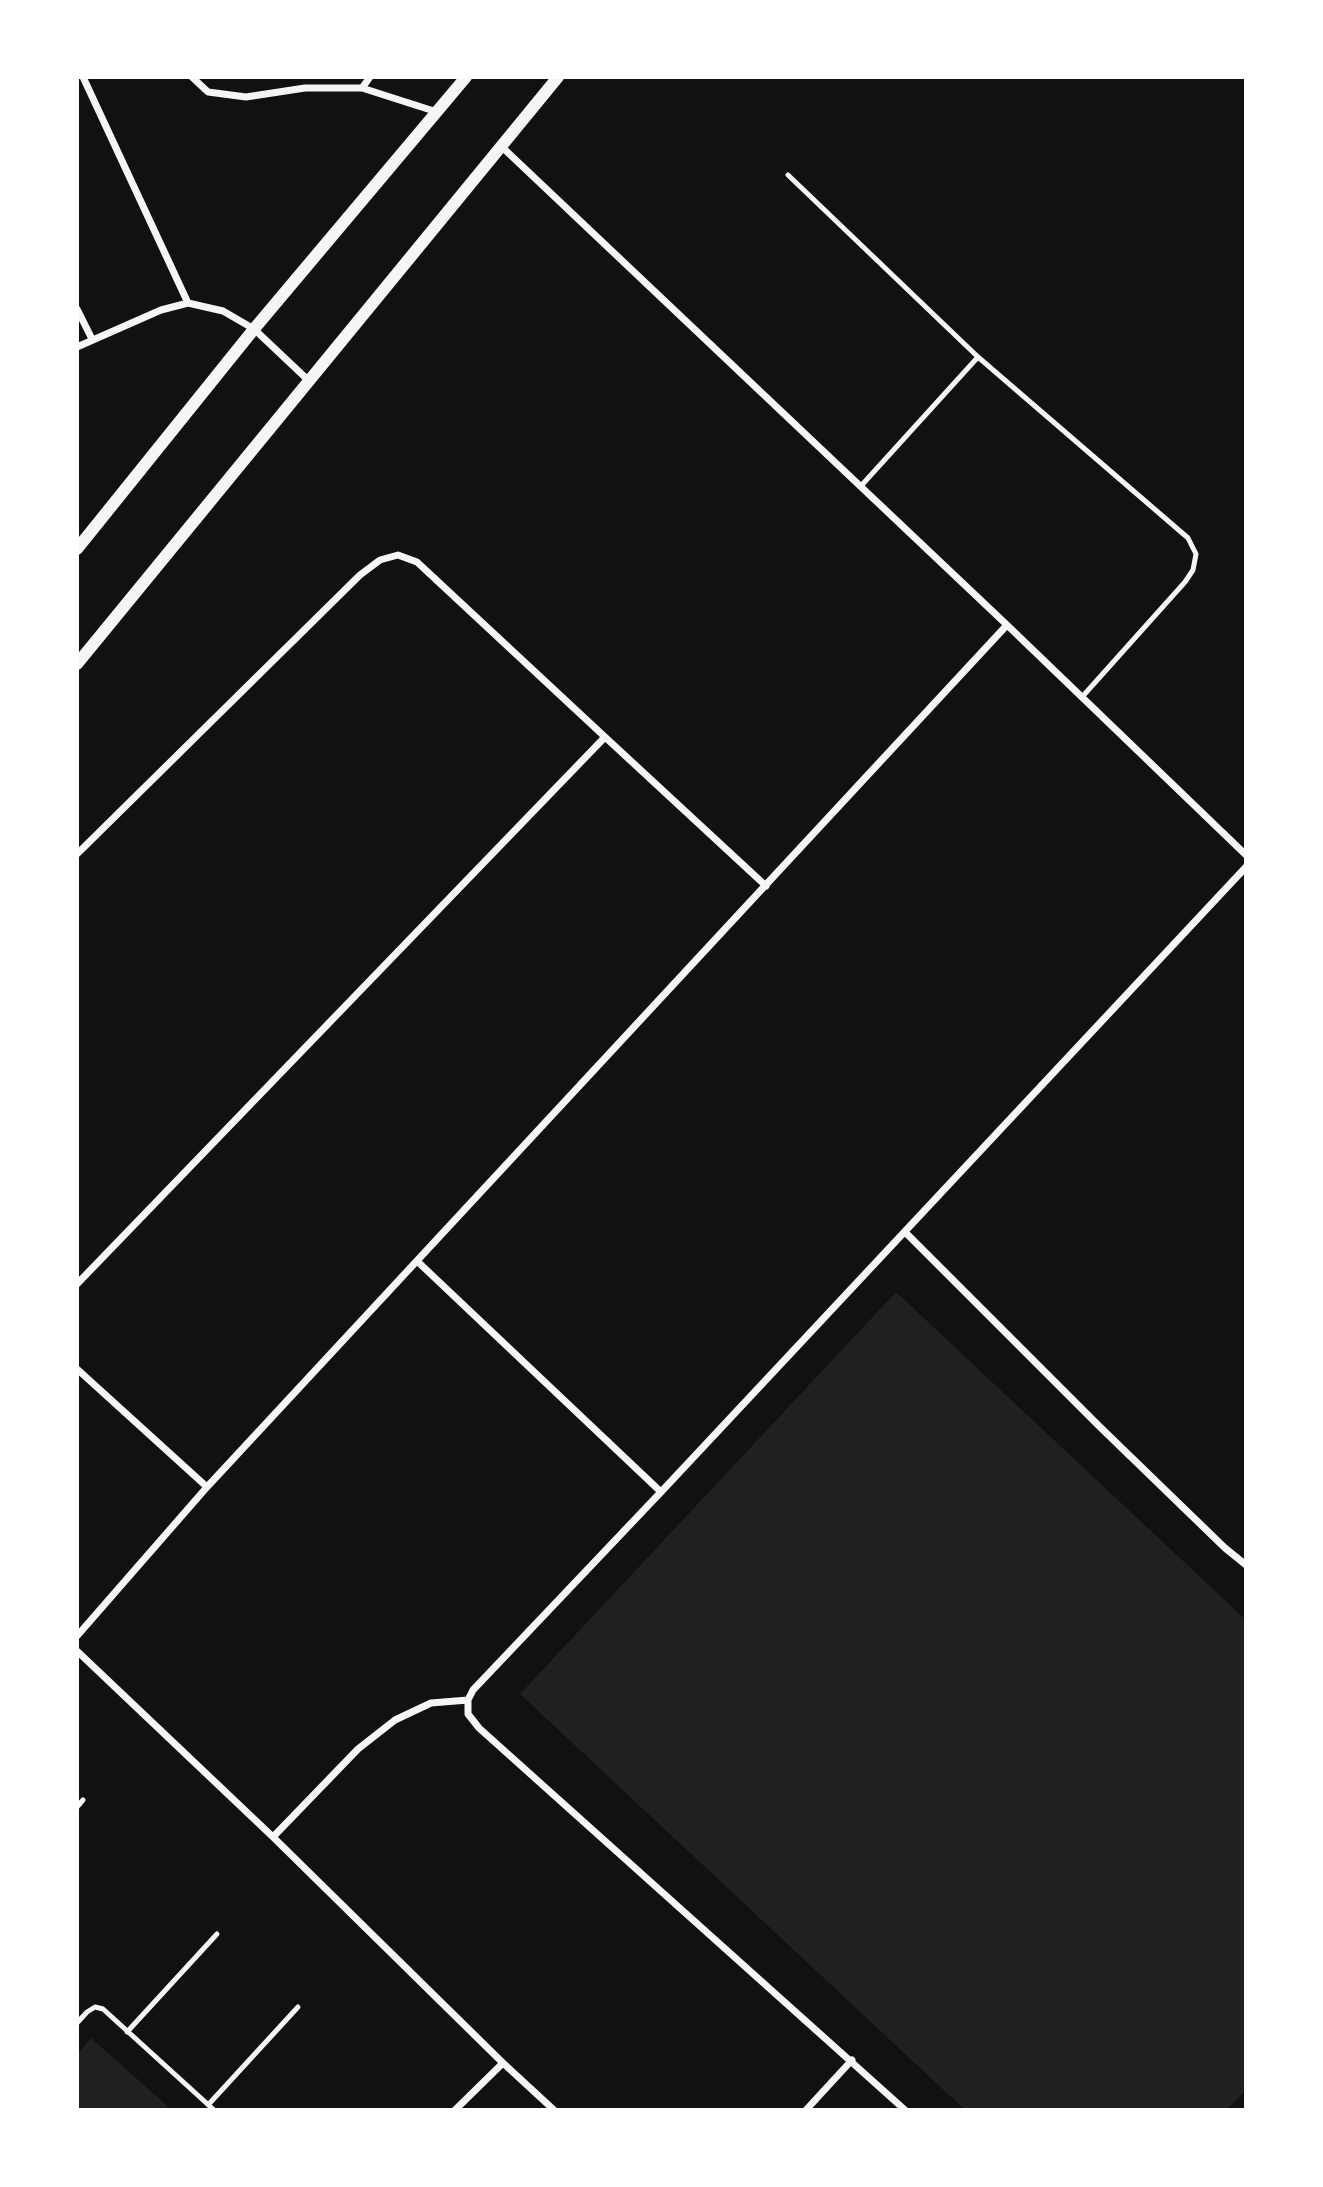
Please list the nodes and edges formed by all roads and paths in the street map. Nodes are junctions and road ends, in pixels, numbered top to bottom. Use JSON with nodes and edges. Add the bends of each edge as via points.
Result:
{"nodes":[{"id":1,"x":83,"y":77,"type":"edge"},
{"id":2,"x":192,"y":77,"type":"edge"},
{"id":3,"x":370,"y":77,"type":"edge"},
{"id":4,"x":466,"y":77,"type":"edge"},
{"id":5,"x":558,"y":77,"type":"edge"},
{"id":6,"x":362,"y":88,"type":"junction"},
{"id":7,"x":437,"y":113,"type":"junction"},
{"id":8,"x":502,"y":147,"type":"junction"},
{"id":9,"x":788,"y":175,"type":"dead end"},
{"id":10,"x":188,"y":303,"type":"junction"},
{"id":11,"x":77,"y":309,"type":"edge"},
{"id":12,"x":254,"y":329,"type":"junction"},
{"id":13,"x":92,"y":339,"type":"junction"},
{"id":14,"x":77,"y":347,"type":"edge"},
{"id":15,"x":978,"y":357,"type":"junction"},
{"id":16,"x":308,"y":380,"type":"junction"},
{"id":17,"x":860,"y":487,"type":"junction"},
{"id":18,"x":77,"y":549,"type":"edge"},
{"id":19,"x":1007,"y":625,"type":"junction"},
{"id":20,"x":77,"y":664,"type":"edge"},
{"id":21,"x":1082,"y":697,"type":"junction"},
{"id":22,"x":605,"y":737,"type":"junction"},
{"id":23,"x":77,"y":855,"type":"edge"},
{"id":24,"x":1246,"y":855,"type":"edge"},
{"id":25,"x":1246,"y":867,"type":"edge"},
{"id":26,"x":766,"y":886,"type":"junction"},
{"id":27,"x":905,"y":1231,"type":"junction"},
{"id":28,"x":417,"y":1261,"type":"junction"},
{"id":29,"x":77,"y":1284,"type":"edge"},
{"id":30,"x":77,"y":1368,"type":"edge"},
{"id":31,"x":207,"y":1487,"type":"junction"},
{"id":32,"x":661,"y":1492,"type":"junction"},
{"id":33,"x":1246,"y":1565,"type":"edge"},
{"id":34,"x":77,"y":1636,"type":"edge"},
{"id":35,"x":77,"y":1651,"type":"edge"},
{"id":36,"x":468,"y":1700,"type":"junction"},
{"id":37,"x":83,"y":1801,"type":"dead end"},
{"id":38,"x":77,"y":1807,"type":"edge"},
{"id":39,"x":273,"y":1837,"type":"junction"},
{"id":40,"x":217,"y":1934,"type":"dead end"},
{"id":41,"x":298,"y":2007,"type":"dead end"},
{"id":42,"x":77,"y":2023,"type":"edge"},
{"id":43,"x":127,"y":2032,"type":"junction"},
{"id":44,"x":852,"y":2060,"type":"junction"},
{"id":45,"x":503,"y":2063,"type":"junction"},
{"id":46,"x":208,"y":2105,"type":"junction"},
{"id":47,"x":214,"y":2110,"type":"edge"},
{"id":48,"x":455,"y":2110,"type":"edge"},
{"id":49,"x":554,"y":2110,"type":"edge"},
{"id":50,"x":806,"y":2110,"type":"edge"},
{"id":51,"x":905,"y":2110,"type":"edge"}],
"edges":[{"from":1,"to":10,"type":"street"},
{"from":2,"to":6,"type":"street","via":[[208,92],[246,97],[305,88]]},
{"from":3,"to":6,"type":"street"},
{"from":4,"to":7,"type":"street"},
{"from":5,"to":8,"type":"street"},
{"from":6,"to":7,"type":"street"},
{"from":7,"to":12,"type":"street"},
{"from":8,"to":16,"type":"street"},
{"from":8,"to":17,"type":"street"},
{"from":9,"to":15,"type":"lane"},
{"from":10,"to":12,"type":"street","via":[[223,311]]},
{"from":10,"to":13,"type":"street"},
{"from":11,"to":13,"type":"street"},
{"from":12,"to":16,"type":"street"},
{"from":12,"to":18,"type":"street"},
{"from":13,"to":14,"type":"street"},
{"from":15,"to":17,"type":"lane"},
{"from":15,"to":21,"type":"lane","via":[[1188,538],[1196,554],[1185,582]]},
{"from":16,"to":20,"type":"street"},
{"from":17,"to":19,"type":"street"},
{"from":19,"to":21,"type":"street"},
{"from":19,"to":26,"type":"street"},
{"from":21,"to":24,"type":"street"},
{"from":22,"to":23,"type":"street","via":[[417,562],[398,555],[380,560],[360,575]]},
{"from":22,"to":26,"type":"street"},
{"from":22,"to":29,"type":"street"},
{"from":25,"to":27,"type":"street"},
{"from":26,"to":28,"type":"street"},
{"from":27,"to":32,"type":"street"},
{"from":27,"to":33,"type":"street"},
{"from":28,"to":31,"type":"street"},
{"from":28,"to":32,"type":"street"},
{"from":30,"to":31,"type":"street"},
{"from":31,"to":34,"type":"street"},
{"from":32,"to":36,"type":"street"},
{"from":35,"to":39,"type":"street"},
{"from":36,"to":39,"type":"street","via":[[431,1703],[395,1720],[358,1749]]},
{"from":36,"to":44,"type":"street","via":[[468,1714],[479,1728]]},
{"from":37,"to":38,"type":"lane"},
{"from":39,"to":45,"type":"street"},
{"from":40,"to":43,"type":"lane"},
{"from":41,"to":46,"type":"lane"},
{"from":42,"to":43,"type":"lane","via":[[95,2007]]},
{"from":43,"to":46,"type":"lane"},
{"from":44,"to":50,"type":"street"},
{"from":44,"to":51,"type":"street"},
{"from":45,"to":48,"type":"street"},
{"from":45,"to":49,"type":"street"},
{"from":46,"to":47,"type":"lane"}]}
